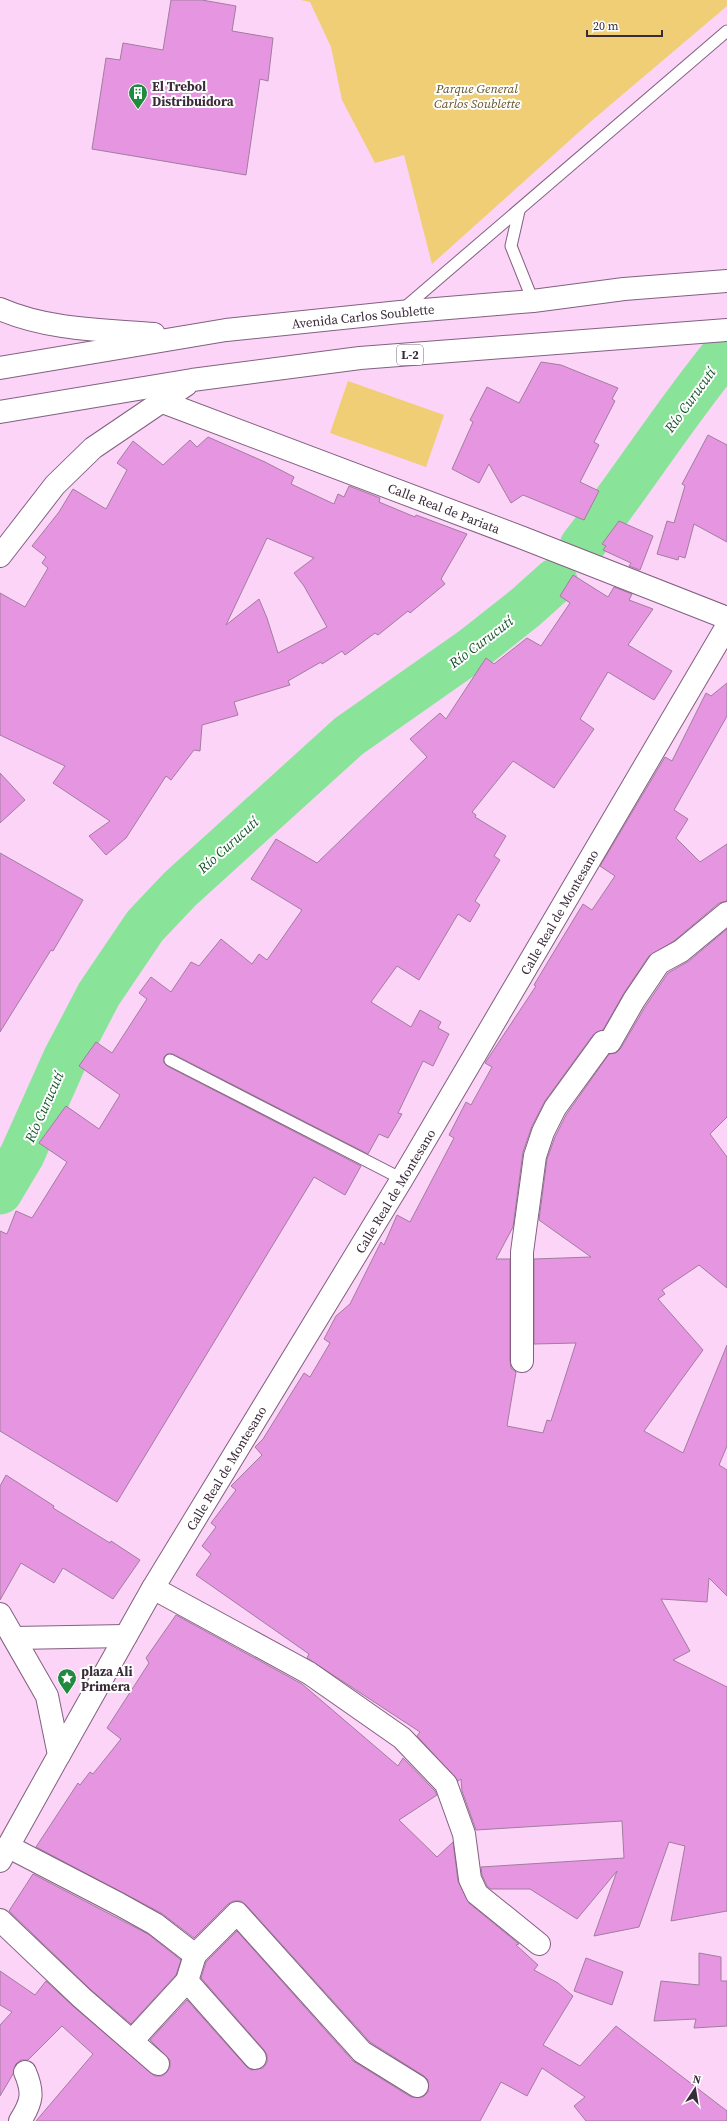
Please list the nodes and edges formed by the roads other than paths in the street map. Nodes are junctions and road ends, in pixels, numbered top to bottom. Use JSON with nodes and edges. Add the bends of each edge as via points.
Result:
{"nodes":[{"id":1,"x":727,"y":31,"type":"edge"},
{"id":2,"x":519,"y":211,"type":"junction"},
{"id":3,"x":727,"y":281,"type":"edge"},
{"id":4,"x":533,"y":301,"type":"junction"},
{"id":5,"x":0,"y":309,"type":"edge"},
{"id":6,"x":400,"y":312,"type":"junction"},
{"id":7,"x":727,"y":330,"type":"edge"},
{"id":8,"x":189,"y":336,"type":"junction"},
{"id":9,"x":0,"y":368,"type":"edge"},
{"id":10,"x":192,"y":380,"type":"junction"},
{"id":11,"x":160,"y":401,"type":"junction"},
{"id":12,"x":0,"y":412,"type":"edge"},
{"id":13,"x":0,"y":556,"type":"edge"},
{"id":14,"x":727,"y":618,"type":"edge"},
{"id":15,"x":727,"y":626,"type":"edge"},
{"id":16,"x":727,"y":913,"type":"edge"},
{"id":17,"x":170,"y":1060,"type":"dead end"},
{"id":18,"x":402,"y":1179,"type":"junction"},
{"id":19,"x":522,"y":1361,"type":"dead end"},
{"id":20,"x":153,"y":1588,"type":"junction"},
{"id":21,"x":0,"y":1614,"type":"edge"},
{"id":22,"x":7,"y":1633,"type":"edge"},
{"id":23,"x":126,"y":1636,"type":"junction"},
{"id":24,"x":59,"y":1755,"type":"junction"},
{"id":25,"x":4,"y":1854,"type":"edge"},
{"id":26,"x":0,"y":1920,"type":"edge"},
{"id":27,"x":539,"y":1944,"type":"dead end"},
{"id":28,"x":195,"y":1955,"type":"junction"},
{"id":29,"x":188,"y":1981,"type":"junction"},
{"id":30,"x":132,"y":2041,"type":"junction"},
{"id":31,"x":255,"y":2058,"type":"dead end"},
{"id":32,"x":158,"y":2064,"type":"dead end"},
{"id":33,"x":25,"y":2072,"type":"dead end"},
{"id":34,"x":417,"y":2086,"type":"dead end"},
{"id":35,"x":20,"y":2121,"type":"edge"}],
"edges":[{"from":1,"to":2,"type":"lane"},
{"from":2,"to":4,"type":"lane","via":[[511,246]]},
{"from":2,"to":6,"type":"lane"},
{"from":3,"to":4,"type":"street","name":"Avenida Carlos Soublette","via":[[624,289]]},
{"from":4,"to":6,"type":"street","name":"Avenida Carlos Soublette"},
{"from":5,"to":8,"type":"street","via":[[15,316],[54,325]]},
{"from":6,"to":8,"type":"street","name":"Avenida Carlos Soublette"},
{"from":7,"to":10,"type":"street","number":"L-2","via":[[360,358]]},
{"from":8,"to":9,"type":"street","name":"Avenida Carlos Soublette"},
{"from":10,"to":11,"type":"street"},
{"from":10,"to":12,"type":"street","number":"L-2"},
{"from":11,"to":13,"type":"street","via":[[93,448],[54,485]]},
{"from":11,"to":14,"type":"street","name":"Calle Real de Pariata"},
{"from":15,"to":18,"type":"street","name":"Calle Real de Montesano"},
{"from":16,"to":19,"type":"street","via":[[680,951],[659,963],[610,1042],[603,1042],[555,1108],[543,1132],[535,1156],[522,1252]]},
{"from":17,"to":18,"type":"lane"},
{"from":18,"to":20,"type":"street","name":"Calle Real de Montesano"},
{"from":20,"to":23,"type":"street","name":"Calle Real de Montesano"},
{"from":20,"to":27,"type":"street","via":[[309,1673],[402,1738],[446,1784],[464,1834],[470,1879],[477,1894]]},
{"from":21,"to":22,"type":"street"},
{"from":22,"to":23,"type":"street"},
{"from":22,"to":24,"type":"street","via":[[47,1696]]},
{"from":23,"to":24,"type":"street","name":"Calle Real de Montesano"},
{"from":24,"to":25,"type":"street","name":"Calle Real de Montesano"},
{"from":25,"to":28,"type":"street","via":[[131,1911],[155,1924]]},
{"from":26,"to":30,"type":"street","via":[[82,1998]]},
{"from":28,"to":29,"type":"street"},
{"from":28,"to":34,"type":"street","via":[[237,1913],[362,2052]]},
{"from":29,"to":30,"type":"street"},
{"from":29,"to":31,"type":"street"},
{"from":30,"to":32,"type":"street"},
{"from":33,"to":35,"type":"street","via":[[32,2088],[30,2103]]}]}
